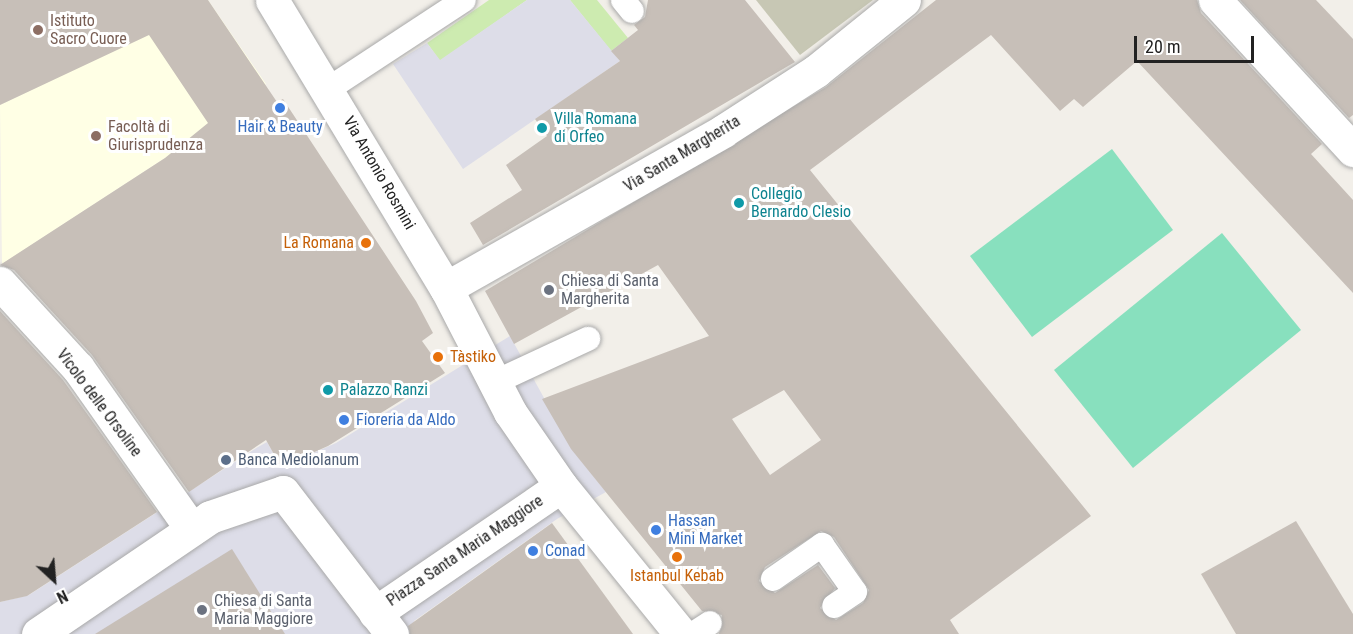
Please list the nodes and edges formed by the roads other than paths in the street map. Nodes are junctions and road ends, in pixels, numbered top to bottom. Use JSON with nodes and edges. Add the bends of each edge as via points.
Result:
{"nodes":[{"id":1,"x":272,"y":0,"type":"edge"},
{"id":2,"x":464,"y":0,"type":"edge"},
{"id":3,"x":904,"y":0,"type":"edge"},
{"id":4,"x":1215,"y":0,"type":"edge"},
{"id":5,"x":330,"y":88,"type":"junction"},
{"id":6,"x":1353,"y":150,"type":"edge"},
{"id":7,"x":0,"y":283,"type":"edge"},
{"id":8,"x":446,"y":288,"type":"junction"},
{"id":9,"x":588,"y":339,"type":"dead end"},
{"id":10,"x":477,"y":352,"type":"joint"},
{"id":11,"x":493,"y":383,"type":"junction"},
{"id":12,"x":570,"y":496,"type":"junction"},
{"id":13,"x":201,"y":522,"type":"junction"},
{"id":14,"x":773,"y":579,"type":"dead end"},
{"id":15,"x":834,"y":606,"type":"dead end"},
{"id":16,"x":383,"y":624,"type":"edge"},
{"id":17,"x":695,"y":630,"type":"edge"},
{"id":18,"x":38,"y":634,"type":"edge"}],
"edges":[{"from":1,"to":5,"type":"street","name":"Via Antonio Rosmini"},
{"from":2,"to":5,"type":"lane"},
{"from":3,"to":8,"type":"street","name":"Via Santa Margherita","via":[[816,71],[716,122]]},
{"from":4,"to":6,"type":"street"},
{"from":5,"to":8,"type":"street","name":"Via Antonio Rosmini"},
{"from":7,"to":13,"type":"street","name":"Vicolo delle Orsoline","via":[[78,368]]},
{"from":8,"to":10,"type":"street","name":"Via Antonio Rosmini"},
{"from":9,"to":11,"type":"lane"},
{"from":10,"to":11,"type":"street","name":"Piazza Santa Maria Maggiore"},
{"from":11,"to":12,"type":"street","name":"Piazza Santa Maria Maggiore"},
{"from":12,"to":16,"type":"street","name":"Piazza Santa Maria Maggiore"},
{"from":12,"to":17,"type":"street"},
{"from":13,"to":16,"type":"street","name":"Piazza Santa Maria Maggiore","via":[[283,492]]},
{"from":13,"to":18,"type":"street","name":"Piazza Santa Maria Maggiore"},
{"from":14,"to":15,"type":"lane","via":[[822,545],[855,592]]}]}
